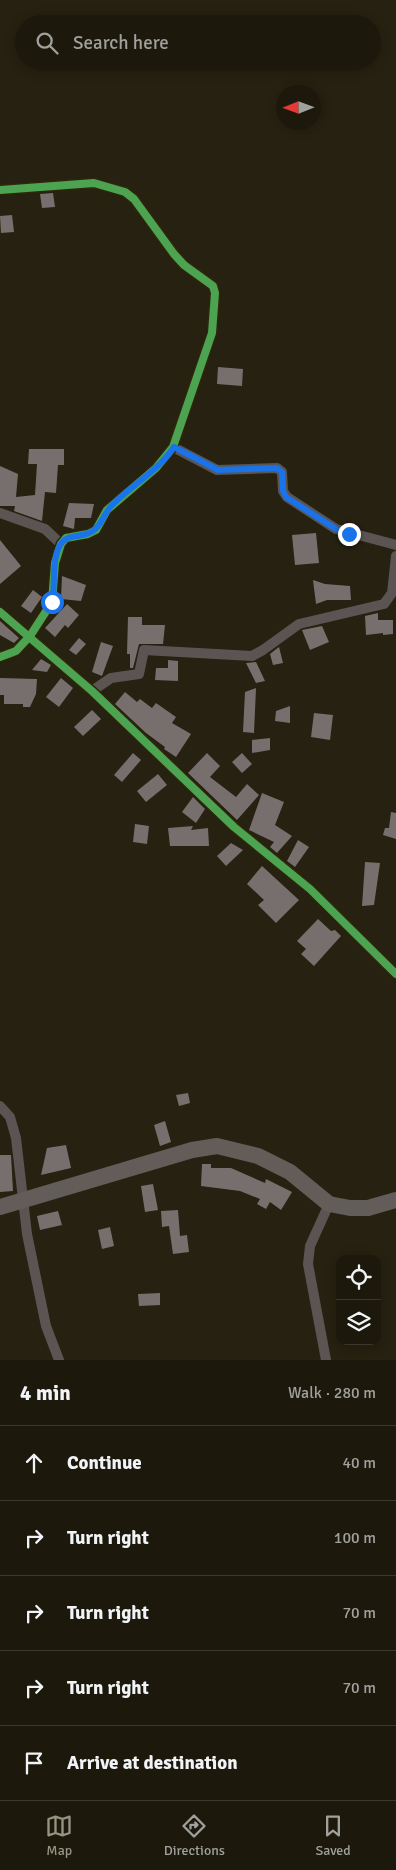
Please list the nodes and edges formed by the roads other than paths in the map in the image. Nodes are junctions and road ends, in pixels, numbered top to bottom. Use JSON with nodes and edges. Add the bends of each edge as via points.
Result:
{"nodes":[{"id":1,"x":0,"y":190,"type":"edge"},
{"id":2,"x":174,"y":447,"type":"junction"},
{"id":3,"x":0,"y":513,"type":"edge"},
{"id":4,"x":61,"y":544,"type":"junction"},
{"id":5,"x":396,"y":545,"type":"edge"},
{"id":6,"x":396,"y":556,"type":"edge"},
{"id":7,"x":0,"y":612,"type":"edge"},
{"id":8,"x":30,"y":636,"type":"junction"},
{"id":9,"x":0,"y":657,"type":"edge"},
{"id":10,"x":92,"y":691,"type":"junction"},
{"id":11,"x":396,"y":974,"type":"edge"},
{"id":12,"x":0,"y":1106,"type":"edge"},
{"id":13,"x":396,"y":1200,"type":"edge"},
{"id":14,"x":22,"y":1201,"type":"junction"},
{"id":15,"x":329,"y":1204,"type":"junction"},
{"id":16,"x":0,"y":1207,"type":"edge"},
{"id":17,"x":59,"y":1360,"type":"edge"},
{"id":18,"x":326,"y":1360,"type":"edge"}],
"edges":[{"from":1,"to":2,"type":"street","via":[[94,183],[125,192],[134,199],[179,260],[213,286],[212,333]]},
{"from":2,"to":4,"type":"street","via":[[156,468],[107,510],[96,530],[66,538]]},
{"from":2,"to":5,"type":"street","via":[[218,470],[277,468],[282,472],[284,494],[294,502],[336,529]]},
{"from":3,"to":4,"type":"street","via":[[45,529]]},
{"from":4,"to":8,"type":"street","via":[[55,563],[52,602]]},
{"from":6,"to":10,"type":"street","via":[[392,593],[380,606],[299,624],[252,656],[147,650],[143,652],[139,674],[111,678]]},
{"from":7,"to":8,"type":"street"},
{"from":8,"to":9,"type":"street","via":[[16,651]]},
{"from":8,"to":10,"type":"street"},
{"from":10,"to":11,"type":"street","via":[[234,828],[310,889]]},
{"from":12,"to":14,"type":"street","via":[[10,1117],[16,1138]]},
{"from":13,"to":15,"type":"main road","via":[[368,1208]]},
{"from":14,"to":15,"type":"main road","via":[[175,1155],[218,1146],[258,1156],[279,1166]]},
{"from":14,"to":16,"type":"main road"},
{"from":14,"to":17,"type":"street","via":[[46,1326]]},
{"from":15,"to":18,"type":"street","via":[[310,1246],[308,1264]]}]}
